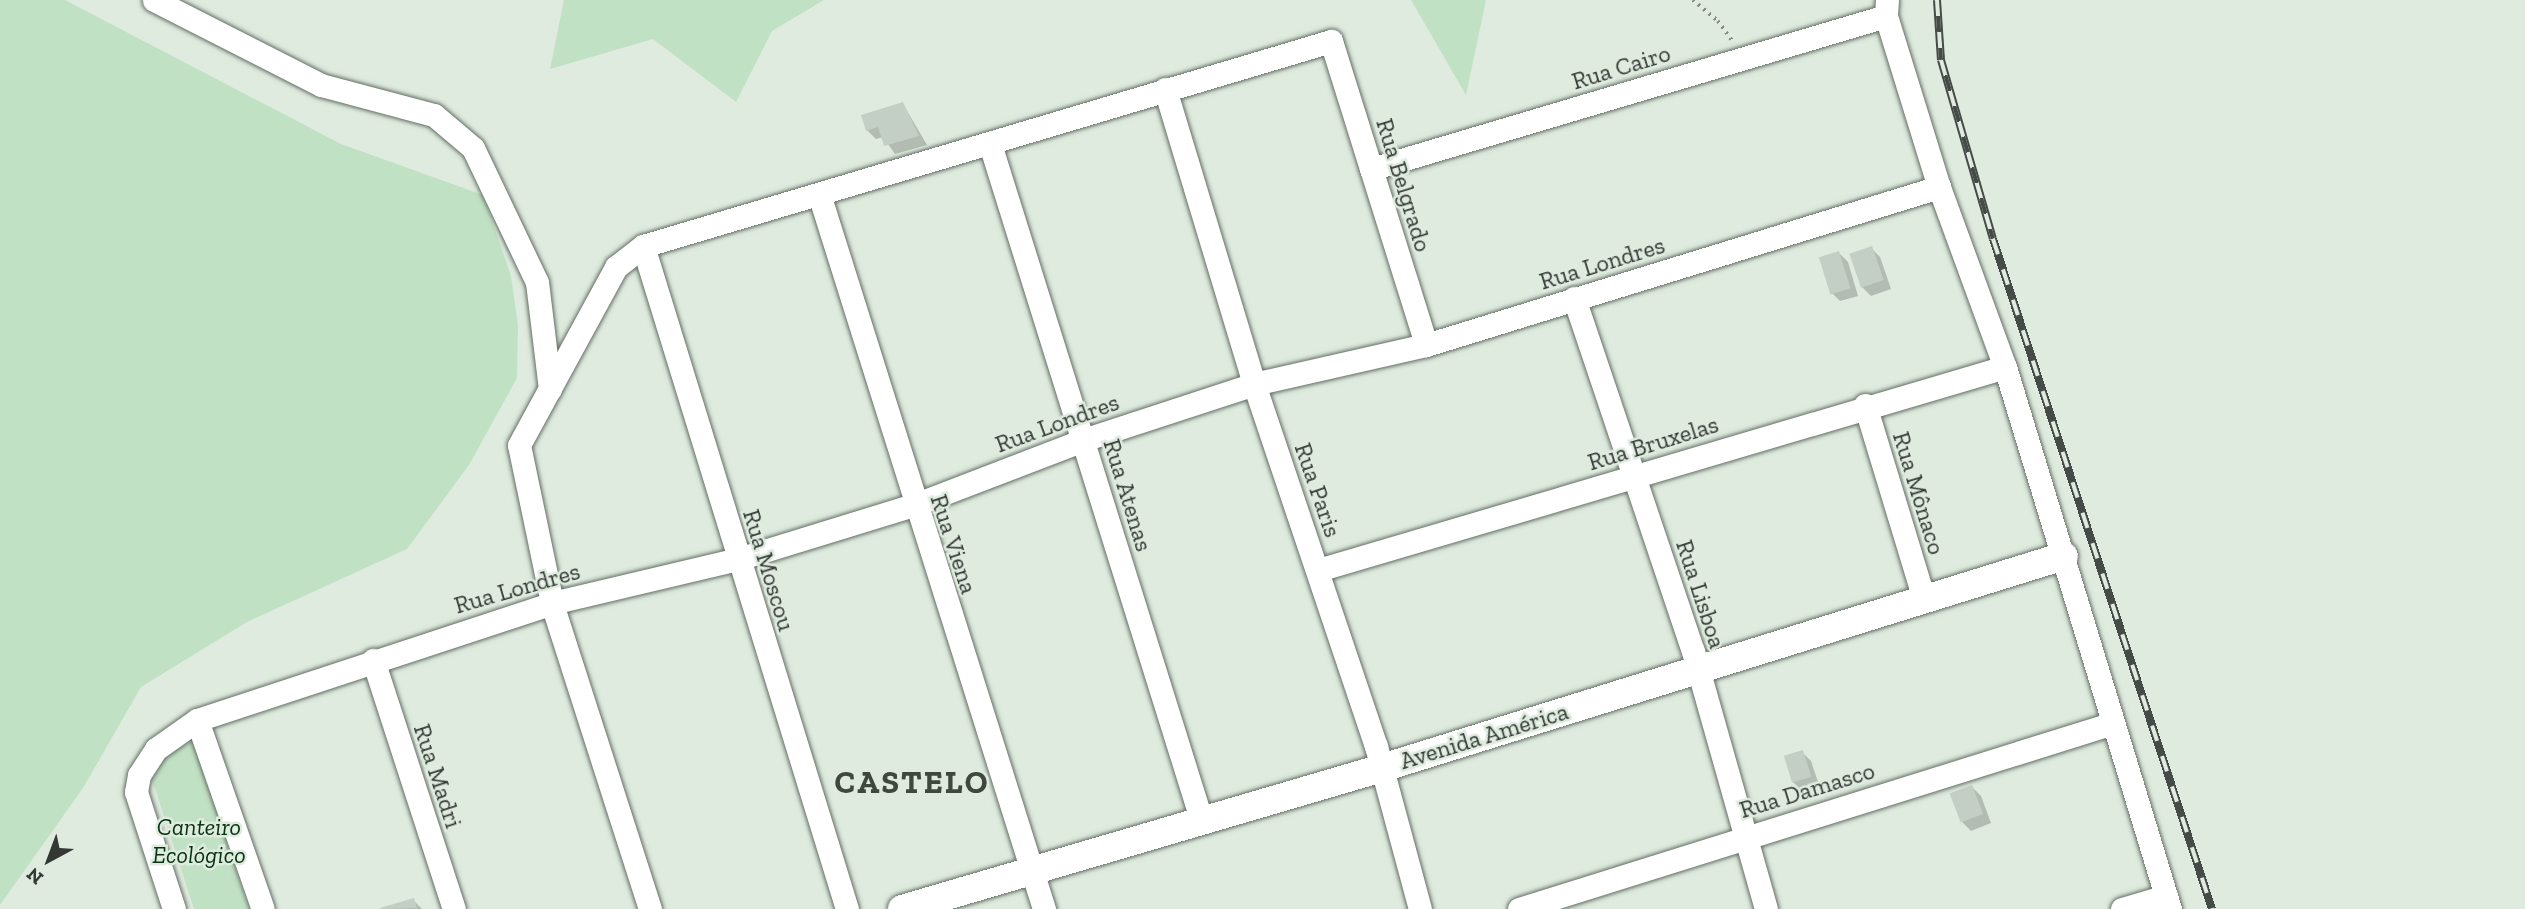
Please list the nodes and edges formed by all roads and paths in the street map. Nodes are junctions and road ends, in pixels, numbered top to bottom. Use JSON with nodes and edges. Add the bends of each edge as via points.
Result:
{"nodes":[{"id":1,"x":154,"y":0,"type":"edge"},
{"id":2,"x":1693,"y":0,"type":"edge"},
{"id":3,"x":1887,"y":8,"type":"edge"},
{"id":4,"x":1744,"y":58,"type":"junction"},
{"id":5,"x":1165,"y":89,"type":"junction"},
{"id":6,"x":990,"y":144,"type":"junction"},
{"id":7,"x":1371,"y":169,"type":"junction"},
{"id":8,"x":1939,"y":187,"type":"junction"},
{"id":9,"x":819,"y":194,"type":"junction"},
{"id":10,"x":643,"y":246,"type":"junction"},
{"id":11,"x":1574,"y":298,"type":"junction"},
{"id":12,"x":1426,"y":345,"type":"junction"},
{"id":13,"x":2005,"y":367,"type":"junction"},
{"id":14,"x":1254,"y":383,"type":"junction"},
{"id":15,"x":550,"y":389,"type":"junction"},
{"id":16,"x":1865,"y":405,"type":"junction"},
{"id":17,"x":1083,"y":440,"type":"junction"},
{"id":18,"x":1636,"y":477,"type":"junction"},
{"id":19,"x":914,"y":505,"type":"junction"},
{"id":20,"x":2064,"y":556,"type":"junction"},
{"id":21,"x":738,"y":559,"type":"junction"},
{"id":22,"x":1318,"y":570,"type":"junction"},
{"id":23,"x":1923,"y":596,"type":"junction"},
{"id":24,"x":552,"y":603,"type":"junction"},
{"id":25,"x":373,"y":660,"type":"junction"},
{"id":26,"x":1698,"y":669,"type":"junction"},
{"id":27,"x":197,"y":720,"type":"junction"},
{"id":28,"x":2110,"y":724,"type":"junction"},
{"id":29,"x":1382,"y":768,"type":"junction"},
{"id":30,"x":1202,"y":822,"type":"junction"},
{"id":31,"x":1746,"y":837,"type":"junction"},
{"id":32,"x":1033,"y":872,"type":"junction"},
{"id":33,"x":2168,"y":902,"type":"edge"},
{"id":34,"x":174,"y":909,"type":"edge"},
{"id":35,"x":263,"y":909,"type":"edge"},
{"id":36,"x":454,"y":909,"type":"edge"},
{"id":37,"x":650,"y":909,"type":"edge"},
{"id":38,"x":847,"y":909,"type":"edge"},
{"id":39,"x":902,"y":909,"type":"edge"},
{"id":40,"x":1044,"y":909,"type":"edge"},
{"id":41,"x":1420,"y":909,"type":"edge"},
{"id":42,"x":1520,"y":909,"type":"edge"},
{"id":43,"x":1766,"y":909,"type":"edge"},
{"id":44,"x":2122,"y":909,"type":"edge"}],
"edges":[{"from":1,"to":15,"type":"street","via":[[321,85],[434,115],[473,148],[537,282]]},
{"from":2,"to":4,"type":"path","via":[[1718,21]]},
{"from":3,"to":4,"type":"street","name":"Rua Cairo"},
{"from":3,"to":8,"type":"street"},
{"from":4,"to":7,"type":"street","name":"Rua Cairo"},
{"from":5,"to":6,"type":"street"},
{"from":5,"to":7,"type":"street","name":"Rua Belgrado","via":[[1331,41]]},
{"from":5,"to":14,"type":"street","name":"Rua Paris"},
{"from":6,"to":9,"type":"street"},
{"from":6,"to":17,"type":"street","name":"Rua Atenas"},
{"from":7,"to":12,"type":"street","name":"Rua Belgrado"},
{"from":8,"to":11,"type":"street","name":"Rua Londres"},
{"from":8,"to":13,"type":"street"},
{"from":9,"to":10,"type":"street"},
{"from":9,"to":19,"type":"street","name":"Rua Viena"},
{"from":10,"to":15,"type":"street","via":[[616,267]]},
{"from":10,"to":21,"type":"street","name":"Rua Moscou"},
{"from":11,"to":12,"type":"street","name":"Rua Londres"},
{"from":11,"to":18,"type":"street","name":"Rua Lisboa"},
{"from":12,"to":14,"type":"street","name":"Rua Londres"},
{"from":13,"to":16,"type":"street","name":"Rua Bruxelas"},
{"from":13,"to":20,"type":"street"},
{"from":14,"to":17,"type":"street","name":"Rua Londres"},
{"from":14,"to":22,"type":"street","name":"Rua Paris"},
{"from":15,"to":24,"type":"street","via":[[519,445]]},
{"from":16,"to":18,"type":"street","name":"Rua Bruxelas"},
{"from":16,"to":23,"type":"street","name":"Rua Mônaco"},
{"from":17,"to":19,"type":"street","name":"Rua Londres"},
{"from":17,"to":30,"type":"street","name":"Rua Atenas"},
{"from":18,"to":22,"type":"street","name":"Rua Bruxelas"},
{"from":18,"to":26,"type":"street","name":"Rua Lisboa"},
{"from":19,"to":21,"type":"street","name":"Rua Londres"},
{"from":19,"to":32,"type":"street","name":"Rua Viena"},
{"from":20,"to":23,"type":"street","name":"Avenida América"},
{"from":20,"to":28,"type":"street"},
{"from":21,"to":24,"type":"street","name":"Rua Londres"},
{"from":21,"to":38,"type":"street","name":"Rua Moscou"},
{"from":22,"to":29,"type":"street","name":"Rua Paris"},
{"from":23,"to":26,"type":"street","name":"Avenida América"},
{"from":24,"to":25,"type":"street","name":"Rua Londres"},
{"from":24,"to":37,"type":"street"},
{"from":25,"to":27,"type":"street","name":"Rua Londres"},
{"from":25,"to":36,"type":"street","name":"Rua Madri"},
{"from":26,"to":29,"type":"street","name":"Avenida América"},
{"from":26,"to":31,"type":"street","name":"Rua Lisboa"},
{"from":27,"to":34,"type":"street","name":"Rua Londres","via":[[156,750],[139,775],[136,792]]},
{"from":27,"to":35,"type":"street"},
{"from":28,"to":31,"type":"street","name":"Rua Damasco"},
{"from":28,"to":33,"type":"street"},
{"from":29,"to":30,"type":"street","name":"Avenida América"},
{"from":29,"to":41,"type":"street","name":"Rua Paris"},
{"from":30,"to":32,"type":"street","name":"Avenida América"},
{"from":31,"to":42,"type":"street","name":"Rua Damasco"},
{"from":31,"to":43,"type":"street","name":"Rua Lisboa"},
{"from":32,"to":39,"type":"street","name":"Avenida América"},
{"from":32,"to":40,"type":"street","name":"Rua Viena"},
{"from":33,"to":44,"type":"street"}]}
